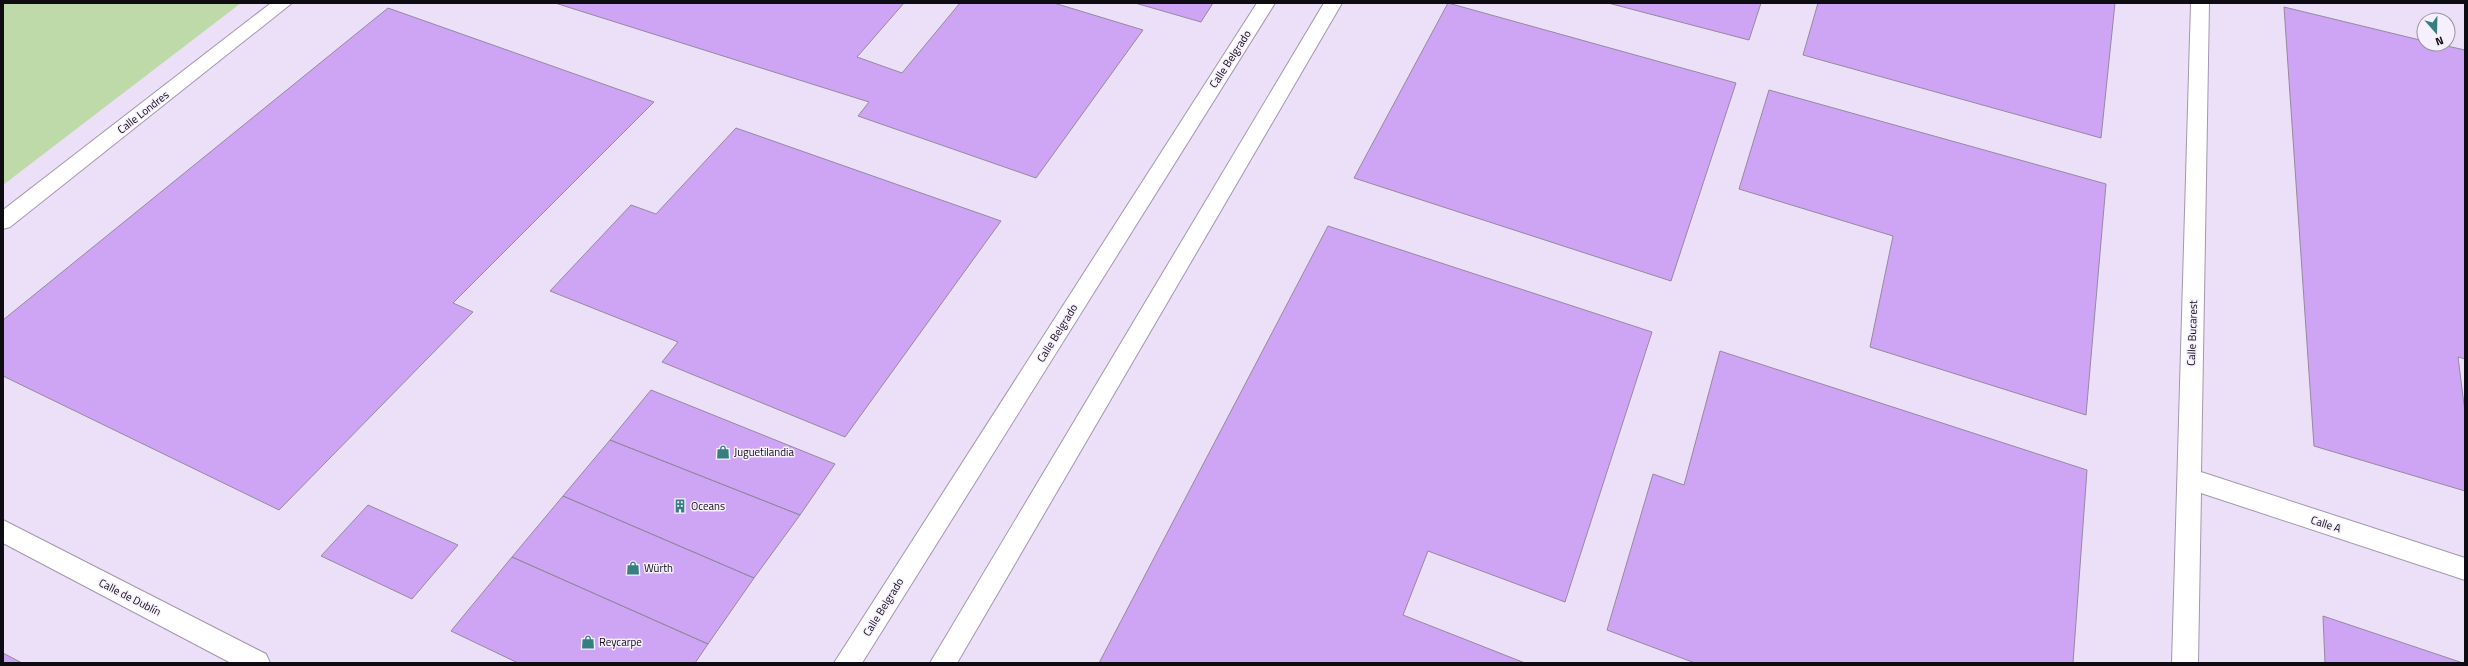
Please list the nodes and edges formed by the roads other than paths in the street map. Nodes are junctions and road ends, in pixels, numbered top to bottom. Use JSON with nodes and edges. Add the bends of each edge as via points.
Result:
{"nodes":[{"id":1,"x":283,"y":3,"type":"edge"},
{"id":2,"x":1266,"y":3,"type":"edge"},
{"id":3,"x":1333,"y":3,"type":"edge"},
{"id":4,"x":2200,"y":3,"type":"edge"},
{"id":5,"x":3,"y":221,"type":"edge"},
{"id":6,"x":2188,"y":478,"type":"junction"},
{"id":7,"x":3,"y":531,"type":"edge"},
{"id":8,"x":2465,"y":569,"type":"edge"},
{"id":9,"x":257,"y":663,"type":"edge"},
{"id":10,"x":847,"y":663,"type":"edge"},
{"id":11,"x":944,"y":663,"type":"edge"},
{"id":12,"x":2185,"y":663,"type":"edge"}],
"edges":[{"from":1,"to":5,"type":"street","name":"Calle Londres"},
{"from":2,"to":10,"type":"street","name":"Calle Belgrado"},
{"from":3,"to":11,"type":"street"},
{"from":4,"to":6,"type":"street","name":"Calle Bucarest"},
{"from":6,"to":8,"type":"street","name":"Calle A"},
{"from":6,"to":12,"type":"street","name":"Calle Bucarest"},
{"from":7,"to":9,"type":"street","name":"Calle de Dublín"}]}
